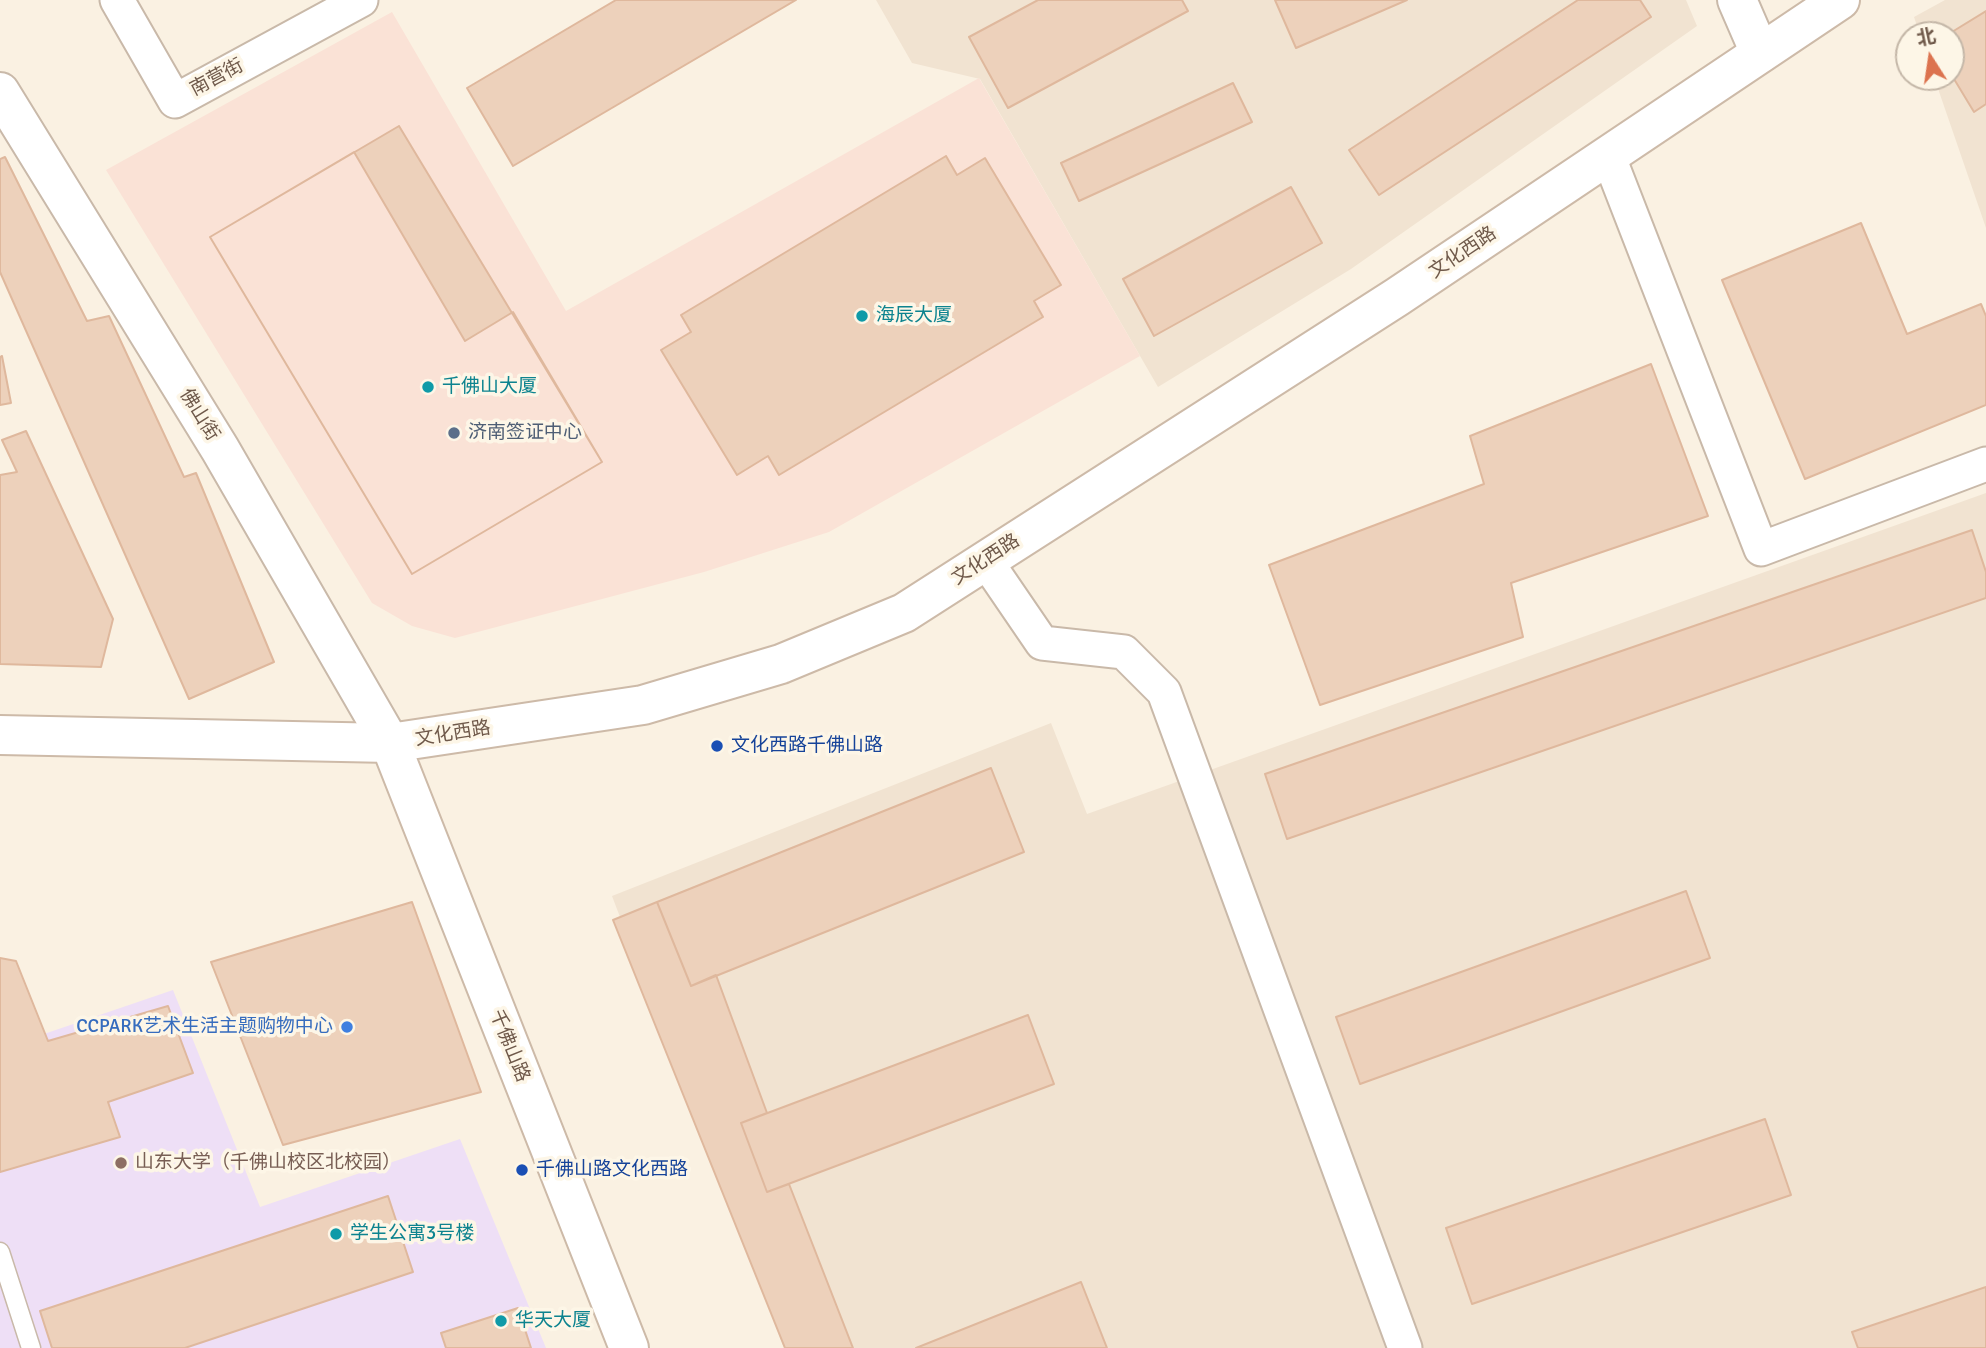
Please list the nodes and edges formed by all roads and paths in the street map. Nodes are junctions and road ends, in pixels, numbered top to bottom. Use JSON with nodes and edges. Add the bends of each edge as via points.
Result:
{"nodes":[{"id":1,"x":117,"y":0,"type":"edge"},
{"id":2,"x":361,"y":0,"type":"edge"},
{"id":3,"x":1737,"y":0,"type":"edge"},
{"id":4,"x":1840,"y":0,"type":"edge"},
{"id":5,"x":1760,"y":53,"type":"junction"},
{"id":6,"x":0,"y":92,"type":"edge"},
{"id":7,"x":1608,"y":155,"type":"junction"},
{"id":8,"x":1986,"y":464,"type":"edge"},
{"id":9,"x":986,"y":561,"type":"junction"},
{"id":10,"x":0,"y":735,"type":"edge"},
{"id":11,"x":390,"y":743,"type":"junction"},
{"id":12,"x":0,"y":1252,"type":"edge"},
{"id":13,"x":18,"y":1305,"type":"junction"},
{"id":14,"x":0,"y":1312,"type":"edge"},
{"id":15,"x":32,"y":1348,"type":"edge"},
{"id":16,"x":629,"y":1348,"type":"edge"},
{"id":17,"x":1405,"y":1348,"type":"edge"}],
"edges":[{"from":1,"to":2,"type":"street","name":"南营街","via":[[175,101]]},
{"from":3,"to":5,"type":"main road"},
{"from":4,"to":5,"type":"main road","name":"文化西路"},
{"from":5,"to":7,"type":"main road","name":"文化西路"},
{"from":6,"to":11,"type":"main road","name":"佛山街","via":[[220,449]]},
{"from":7,"to":8,"type":"street","via":[[1761,549]]},
{"from":7,"to":9,"type":"main road","name":"文化西路","via":[[1397,297]]},
{"from":9,"to":11,"type":"main road","name":"文化西路","via":[[904,613],[781,664],[643,705]]},
{"from":9,"to":17,"type":"street","via":[[1042,643],[1124,652],[1164,692]]},
{"from":10,"to":11,"type":"main road","name":"文化西路"},
{"from":11,"to":16,"type":"main road","name":"千佛山路"},
{"from":12,"to":13,"type":"lane"},
{"from":13,"to":14,"type":"lane"},
{"from":13,"to":15,"type":"lane"}]}
